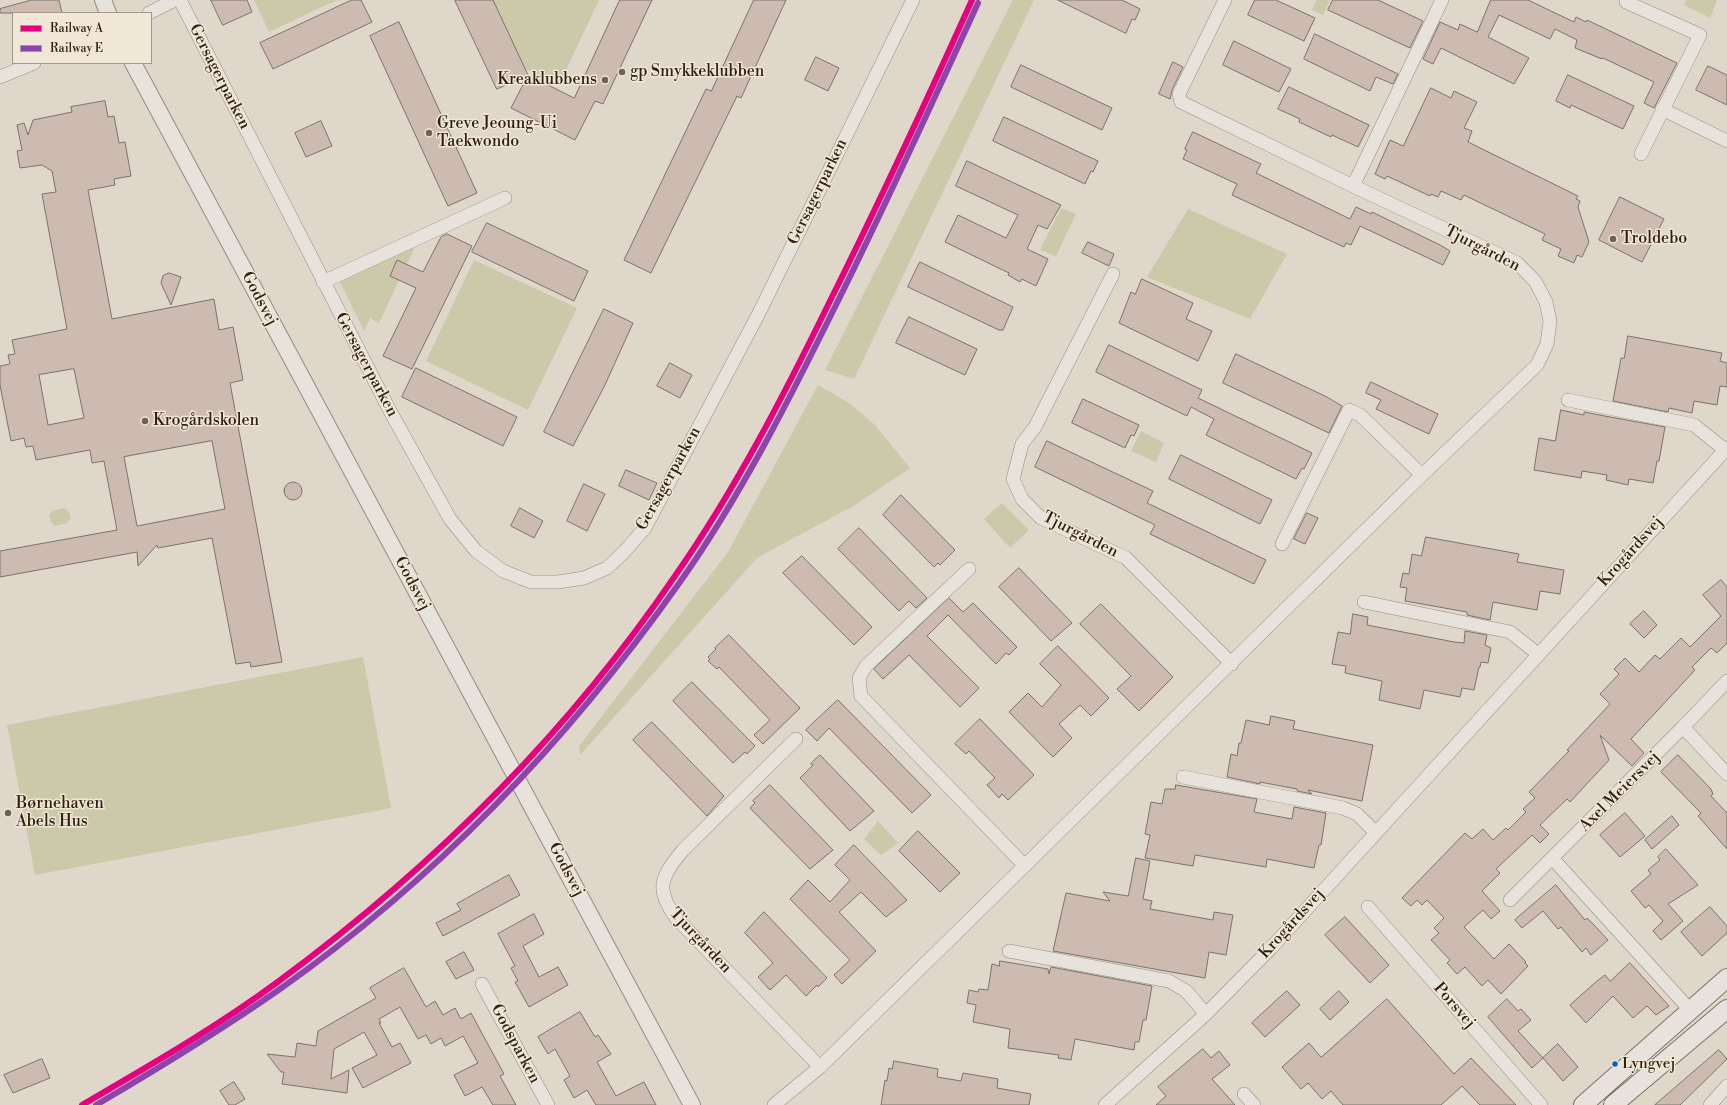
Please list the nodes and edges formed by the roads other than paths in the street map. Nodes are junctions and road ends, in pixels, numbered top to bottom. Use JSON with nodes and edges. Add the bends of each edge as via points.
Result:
{"nodes":[{"id":1,"x":103,"y":0,"type":"edge"},
{"id":2,"x":175,"y":0,"type":"edge"},
{"id":3,"x":180,"y":0,"type":"edge"},
{"id":4,"x":912,"y":0,"type":"edge"},
{"id":5,"x":1226,"y":0,"type":"edge"},
{"id":6,"x":1442,"y":0,"type":"edge"},
{"id":7,"x":1626,"y":2,"type":"dead end"},
{"id":8,"x":108,"y":12,"type":"edge"},
{"id":9,"x":151,"y":12,"type":"edge"},
{"id":10,"x":32,"y":64,"type":"edge"},
{"id":11,"x":134,"y":64,"type":"edge"},
{"id":12,"x":0,"y":77,"type":"edge"},
{"id":13,"x":1662,"y":109,"type":"junction"},
{"id":14,"x":1727,"y":141,"type":"edge"},
{"id":15,"x":1641,"y":154,"type":"dead end"},
{"id":16,"x":1353,"y":186,"type":"junction"},
{"id":17,"x":505,"y":198,"type":"dead end"},
{"id":18,"x":1113,"y":274,"type":"dead end"},
{"id":19,"x":323,"y":282,"type":"junction"},
{"id":20,"x":1568,"y":400,"type":"dead end"},
{"id":21,"x":1726,"y":449,"type":"edge"},
{"id":22,"x":1422,"y":475,"type":"junction"},
{"id":23,"x":1282,"y":544,"type":"dead end"},
{"id":24,"x":969,"y":569,"type":"dead end"},
{"id":25,"x":1364,"y":602,"type":"dead end"},
{"id":26,"x":1538,"y":654,"type":"junction"},
{"id":27,"x":1232,"y":664,"type":"junction"},
{"id":28,"x":1727,"y":681,"type":"edge"},
{"id":29,"x":1683,"y":727,"type":"junction"},
{"id":30,"x":796,"y":739,"type":"dead end"},
{"id":31,"x":1727,"y":774,"type":"edge"},
{"id":32,"x":1182,"y":777,"type":"dead end"},
{"id":33,"x":1375,"y":832,"type":"junction"},
{"id":34,"x":1554,"y":858,"type":"junction"},
{"id":35,"x":1025,"y":866,"type":"junction"},
{"id":36,"x":1510,"y":900,"type":"dead end"},
{"id":37,"x":1368,"y":907,"type":"dead end"},
{"id":38,"x":1009,"y":951,"type":"dead end"},
{"id":39,"x":1727,"y":978,"type":"edge"},
{"id":40,"x":482,"y":984,"type":"dead end"},
{"id":41,"x":1727,"y":1009,"type":"edge"},
{"id":42,"x":1691,"y":1011,"type":"junction"},
{"id":43,"x":1206,"y":1014,"type":"junction"},
{"id":44,"x":820,"y":1067,"type":"junction"},
{"id":45,"x":1727,"y":1086,"type":"edge"},
{"id":46,"x":1244,"y":1094,"type":"dead end"},
{"id":47,"x":548,"y":1105,"type":"edge"},
{"id":48,"x":692,"y":1105,"type":"edge"},
{"id":49,"x":774,"y":1105,"type":"edge"},
{"id":50,"x":1105,"y":1105,"type":"edge"},
{"id":51,"x":1254,"y":1105,"type":"edge"},
{"id":52,"x":1541,"y":1105,"type":"edge"},
{"id":53,"x":1583,"y":1105,"type":"edge"},
{"id":54,"x":1613,"y":1105,"type":"edge"},
{"id":55,"x":1710,"y":1105,"type":"edge"}],
"edges":[{"from":1,"to":8,"type":"street"},
{"from":2,"to":9,"type":"street"},
{"from":3,"to":19,"type":"street","name":"Gersagerparken"},
{"from":4,"to":19,"type":"street","name":"Gersagerparken","via":[[758,315],[645,528],[607,568],[584,578],[558,582],[531,582],[503,571],[476,551],[450,519]]},
{"from":5,"to":16,"type":"street","name":"Tjurgården","via":[[1179,94],[1181,102]]},
{"from":6,"to":16,"type":"street"},
{"from":7,"to":13,"type":"street","via":[[1700,35]]},
{"from":10,"to":12,"type":"street"},
{"from":11,"to":48,"type":"street","name":"Godsvej"},
{"from":13,"to":14,"type":"street"},
{"from":13,"to":15,"type":"street"},
{"from":16,"to":22,"type":"street","name":"Tjurgården","via":[[1517,263],[1535,281],[1546,302],[1550,321],[1548,344],[1537,365]]},
{"from":17,"to":19,"type":"street"},
{"from":18,"to":27,"type":"street","name":"Tjurgården","via":[[1035,427],[1022,444],[1013,479],[1022,499],[1041,518],[1126,558]]},
{"from":20,"to":21,"type":"street","name":"Krogårdsvej","via":[[1694,425]]},
{"from":21,"to":26,"type":"street","name":"Krogårdsvej"},
{"from":22,"to":23,"type":"street","via":[[1360,415],[1349,410]]},
{"from":22,"to":27,"type":"street","name":"Tjurgården"},
{"from":24,"to":35,"type":"street","via":[[866,666],[859,678],[861,696]]},
{"from":25,"to":26,"type":"street","via":[[1510,632]]},
{"from":26,"to":33,"type":"street","name":"Krogårdsvej"},
{"from":27,"to":35,"type":"street","name":"Tjurgården"},
{"from":28,"to":29,"type":"street","name":"Axel Meiersvej"},
{"from":29,"to":31,"type":"street"},
{"from":29,"to":34,"type":"street","name":"Axel Meiersvej"},
{"from":30,"to":44,"type":"street","name":"Tjurgården","via":[[683,850],[667,869],[662,885],[667,906],[676,919]]},
{"from":32,"to":33,"type":"street","via":[[1343,808],[1356,814]]},
{"from":33,"to":43,"type":"street","name":"Krogårdsvej","via":[[1272,948]]},
{"from":34,"to":36,"type":"street","name":"Axel Meiersvej"},
{"from":34,"to":42,"type":"street"},
{"from":35,"to":44,"type":"street","name":"Tjurgården"},
{"from":37,"to":52,"type":"street","name":"Porsvej"},
{"from":38,"to":43,"type":"street","via":[[1169,981],[1186,991]]},
{"from":39,"to":42,"type":"main road"},
{"from":40,"to":47,"type":"street","name":"Godsparken"},
{"from":41,"to":54,"type":"main road"},
{"from":42,"to":53,"type":"main road"},
{"from":43,"to":50,"type":"street","name":"Krogårdsvej"},
{"from":44,"to":49,"type":"street","name":"Tjurgården"},
{"from":45,"to":55,"type":"street"},
{"from":46,"to":51,"type":"street"}]}
